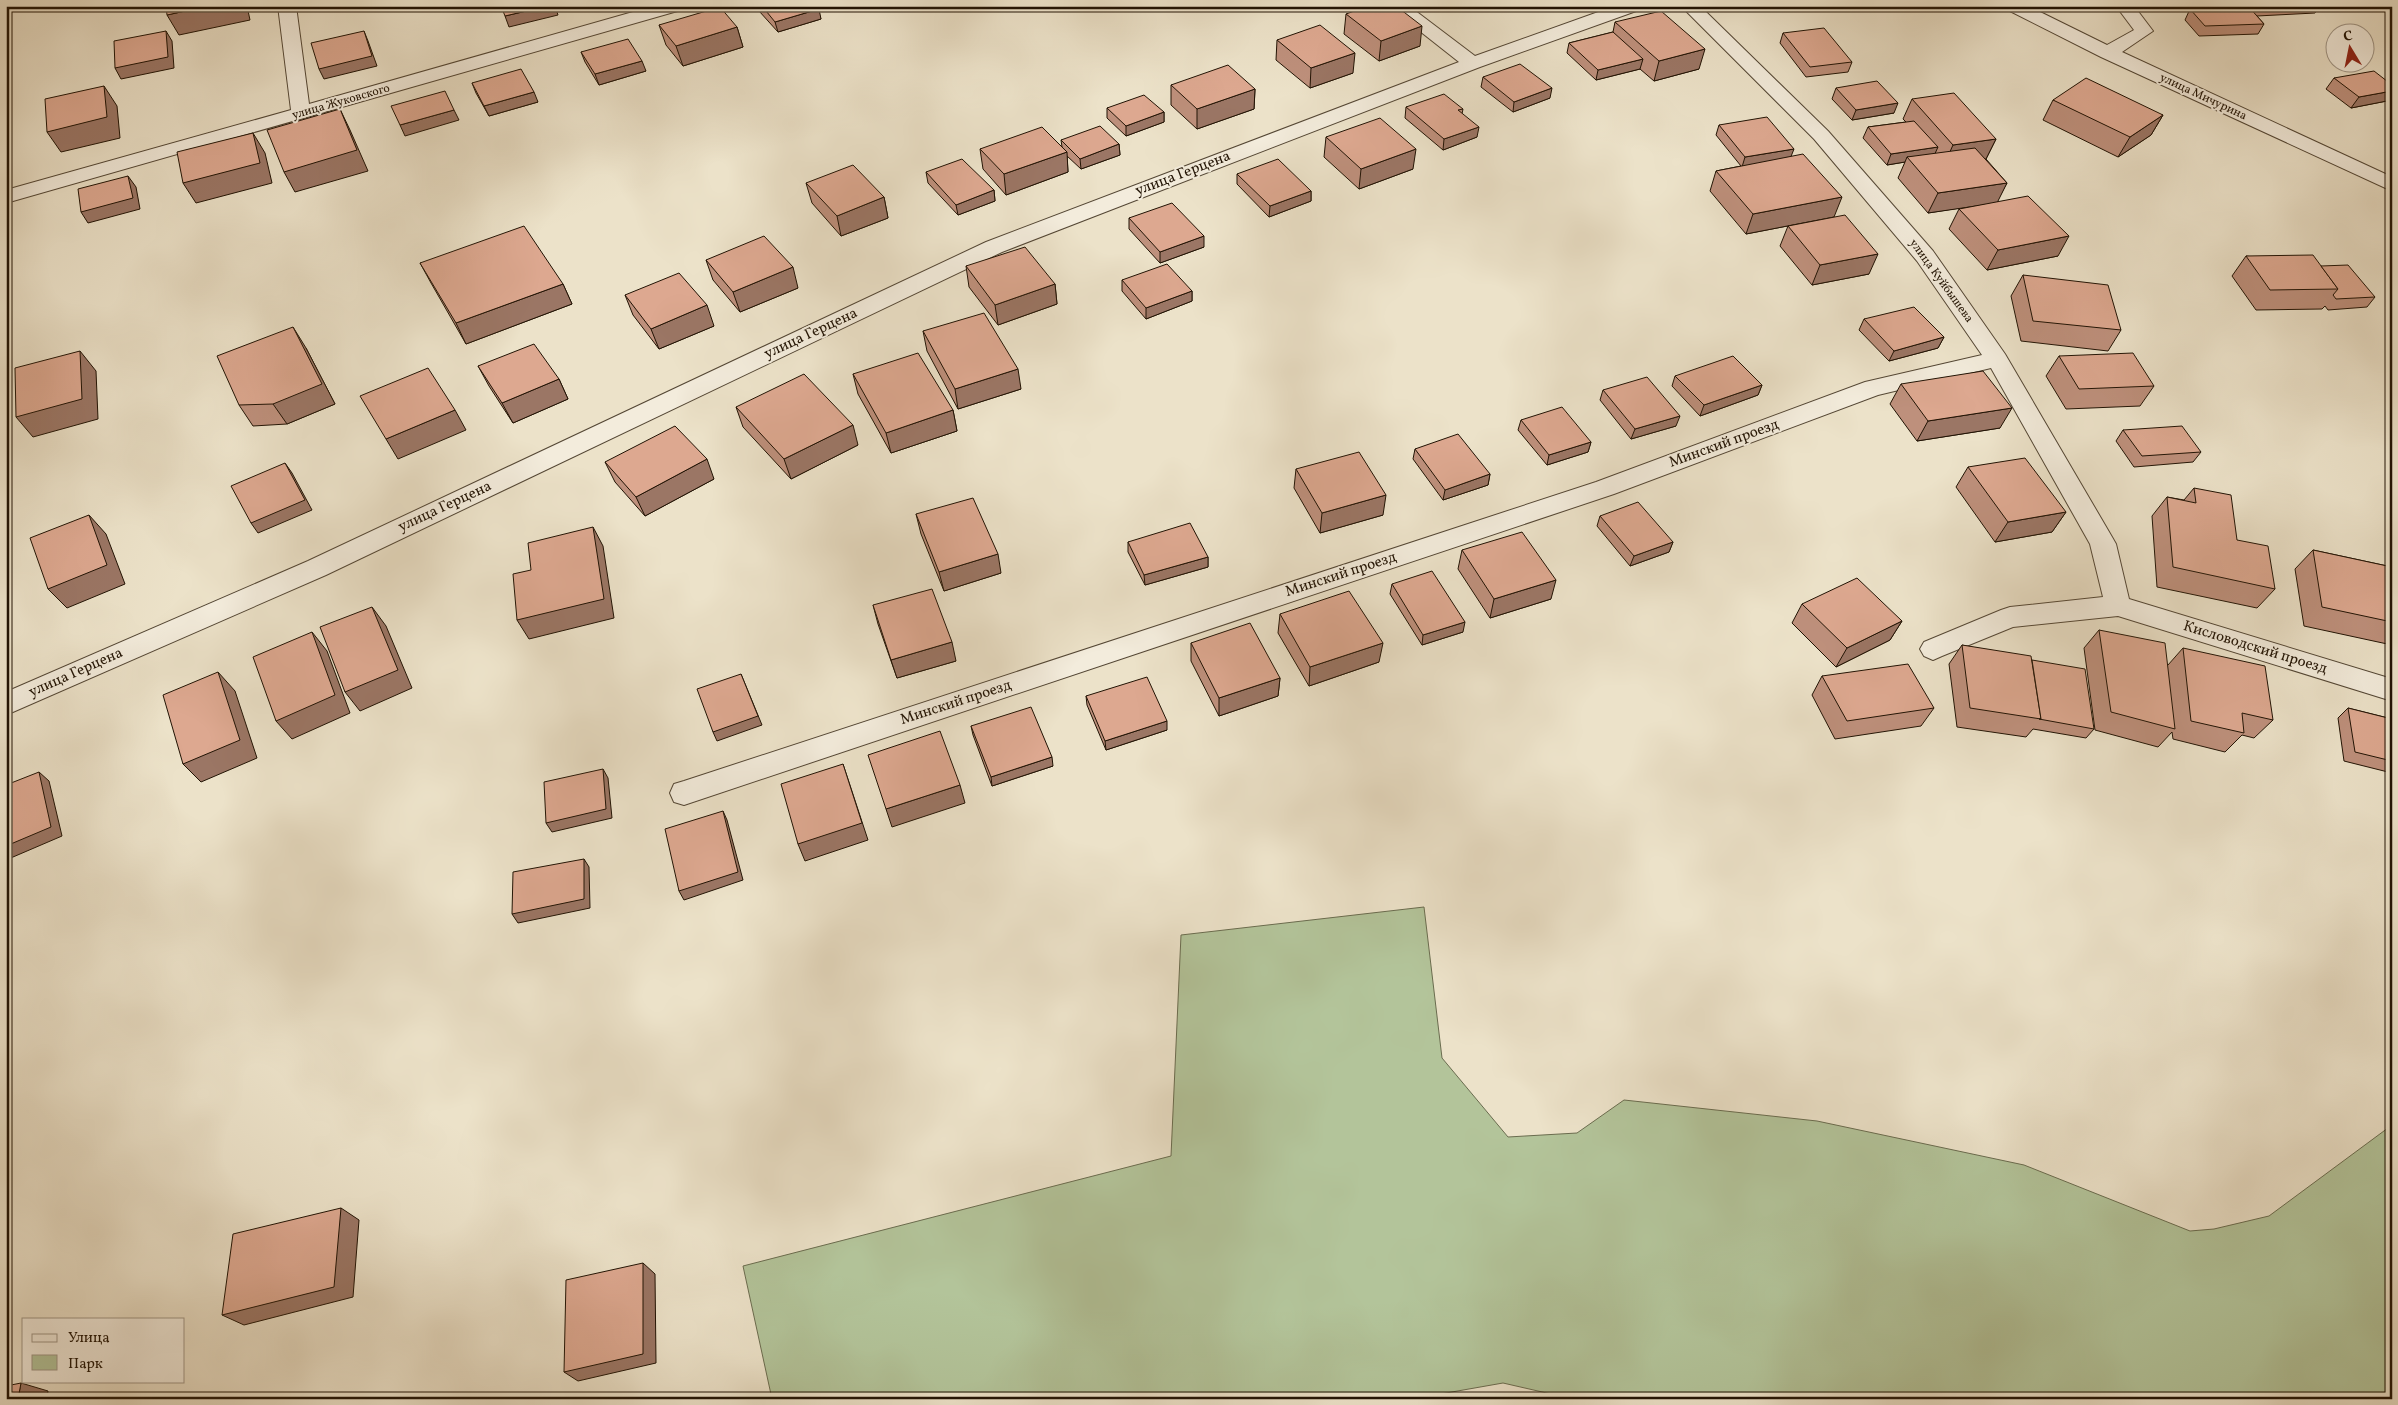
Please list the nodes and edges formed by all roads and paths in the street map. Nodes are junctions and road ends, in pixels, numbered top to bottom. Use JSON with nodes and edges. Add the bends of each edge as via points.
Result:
{"nodes":[{"id":1,"x":287,"y":6,"type":"edge"},
{"id":2,"x":675,"y":6,"type":"edge"},
{"id":3,"x":1397,"y":6,"type":"edge"},
{"id":4,"x":1633,"y":6,"type":"edge"},
{"id":5,"x":1690,"y":6,"type":"edge"},
{"id":6,"x":2014,"y":6,"type":"edge"},
{"id":7,"x":2125,"y":6,"type":"edge"},
{"id":8,"x":2108,"y":53,"type":"junction"},
{"id":9,"x":1473,"y":63,"type":"junction"},
{"id":10,"x":301,"y":114,"type":"junction"},
{"id":11,"x":2392,"y":185,"type":"edge"},
{"id":12,"x":6,"y":197,"type":"edge"},
{"id":13,"x":1997,"y":358,"type":"junction"},
{"id":14,"x":2118,"y":606,"type":"junction"},
{"id":15,"x":1932,"y":649,"type":"dead end"},
{"id":16,"x":2392,"y":690,"type":"edge"},
{"id":17,"x":6,"y":704,"type":"edge"},
{"id":18,"x":684,"y":793,"type":"dead end"}],
"edges":[{"from":1,"to":10,"type":"street"},
{"from":2,"to":10,"type":"street","name":"улица Жуковского"},
{"from":3,"to":9,"type":"street"},
{"from":4,"to":9,"type":"street","name":"улица Герцена"},
{"from":5,"to":13,"type":"street","name":"улица Куйбышева","via":[[1821,135],[1925,256]]},
{"from":6,"to":8,"type":"street","name":"улица Мичурина"},
{"from":7,"to":8,"type":"street","via":[[2144,31]]},
{"from":8,"to":11,"type":"street","name":"улица Мичурина"},
{"from":9,"to":17,"type":"street","name":"улица Герцена","via":[[994,247],[317,568]]},
{"from":10,"to":12,"type":"street","name":"улица Жуковского"},
{"from":13,"to":14,"type":"street","name":"улица Куйбышева","via":[[2103,544]]},
{"from":13,"to":18,"type":"street","name":"Минский проезд","via":[[1872,388],[1605,488]]},
{"from":14,"to":15,"type":"street","via":[[2010,617]]},
{"from":14,"to":16,"type":"street","name":"Кисловодский проезд"}]}
